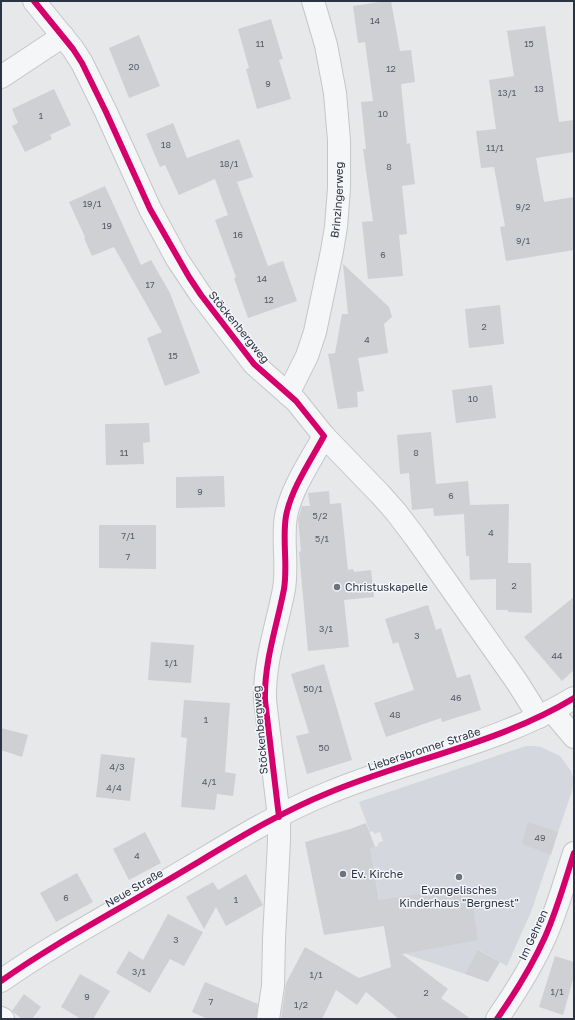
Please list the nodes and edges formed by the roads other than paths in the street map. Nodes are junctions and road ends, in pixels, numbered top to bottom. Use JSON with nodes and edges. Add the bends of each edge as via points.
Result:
{"nodes":[{"id":1,"x":34,"y":1,"type":"edge"},
{"id":2,"x":313,"y":1,"type":"edge"},
{"id":3,"x":63,"y":36,"type":"junction"},
{"id":4,"x":1,"y":77,"type":"edge"},
{"id":5,"x":288,"y":394,"type":"junction"},
{"id":6,"x":324,"y":436,"type":"junction"},
{"id":7,"x":574,"y":698,"type":"edge"},
{"id":8,"x":545,"y":714,"type":"junction"},
{"id":9,"x":574,"y":737,"type":"edge"},
{"id":10,"x":279,"y":817,"type":"junction"},
{"id":11,"x":574,"y":853,"type":"edge"},
{"id":12,"x":1,"y":981,"type":"edge"},
{"id":13,"x":268,"y":1019,"type":"edge"},
{"id":14,"x":497,"y":1019,"type":"edge"}],
"edges":[{"from":1,"to":3,"type":"street","name":"Stöckenbergweg"},
{"from":2,"to":5,"type":"street","name":"Brinzingerweg","via":[[326,45],[335,93],[339,140],[339,188],[336,228],[315,332],[307,356]]},
{"from":3,"to":4,"type":"street"},
{"from":3,"to":5,"type":"street","name":"Stöckenbergweg","via":[[91,80],[150,209],[189,278],[254,364]]},
{"from":5,"to":6,"type":"street","name":"Stöckenbergweg"},
{"from":6,"to":8,"type":"street","name":"Stöckenbergweg","via":[[380,494],[415,537],[517,682]]},
{"from":6,"to":10,"type":"street","name":"Stöckenbergweg","via":[[294,493],[286,516],[285,580],[265,682]]},
{"from":7,"to":8,"type":"street","name":"Liebersbronner Straße"},
{"from":8,"to":9,"type":"street"},
{"from":8,"to":10,"type":"street","name":"Liebersbronner Straße","via":[[484,740],[341,788]]},
{"from":10,"to":12,"type":"street","name":"Neue Straße","via":[[71,936]]},
{"from":10,"to":13,"type":"street","via":[[273,986]]},
{"from":11,"to":14,"type":"street","name":"Im Gehren","via":[[545,937]]}]}
